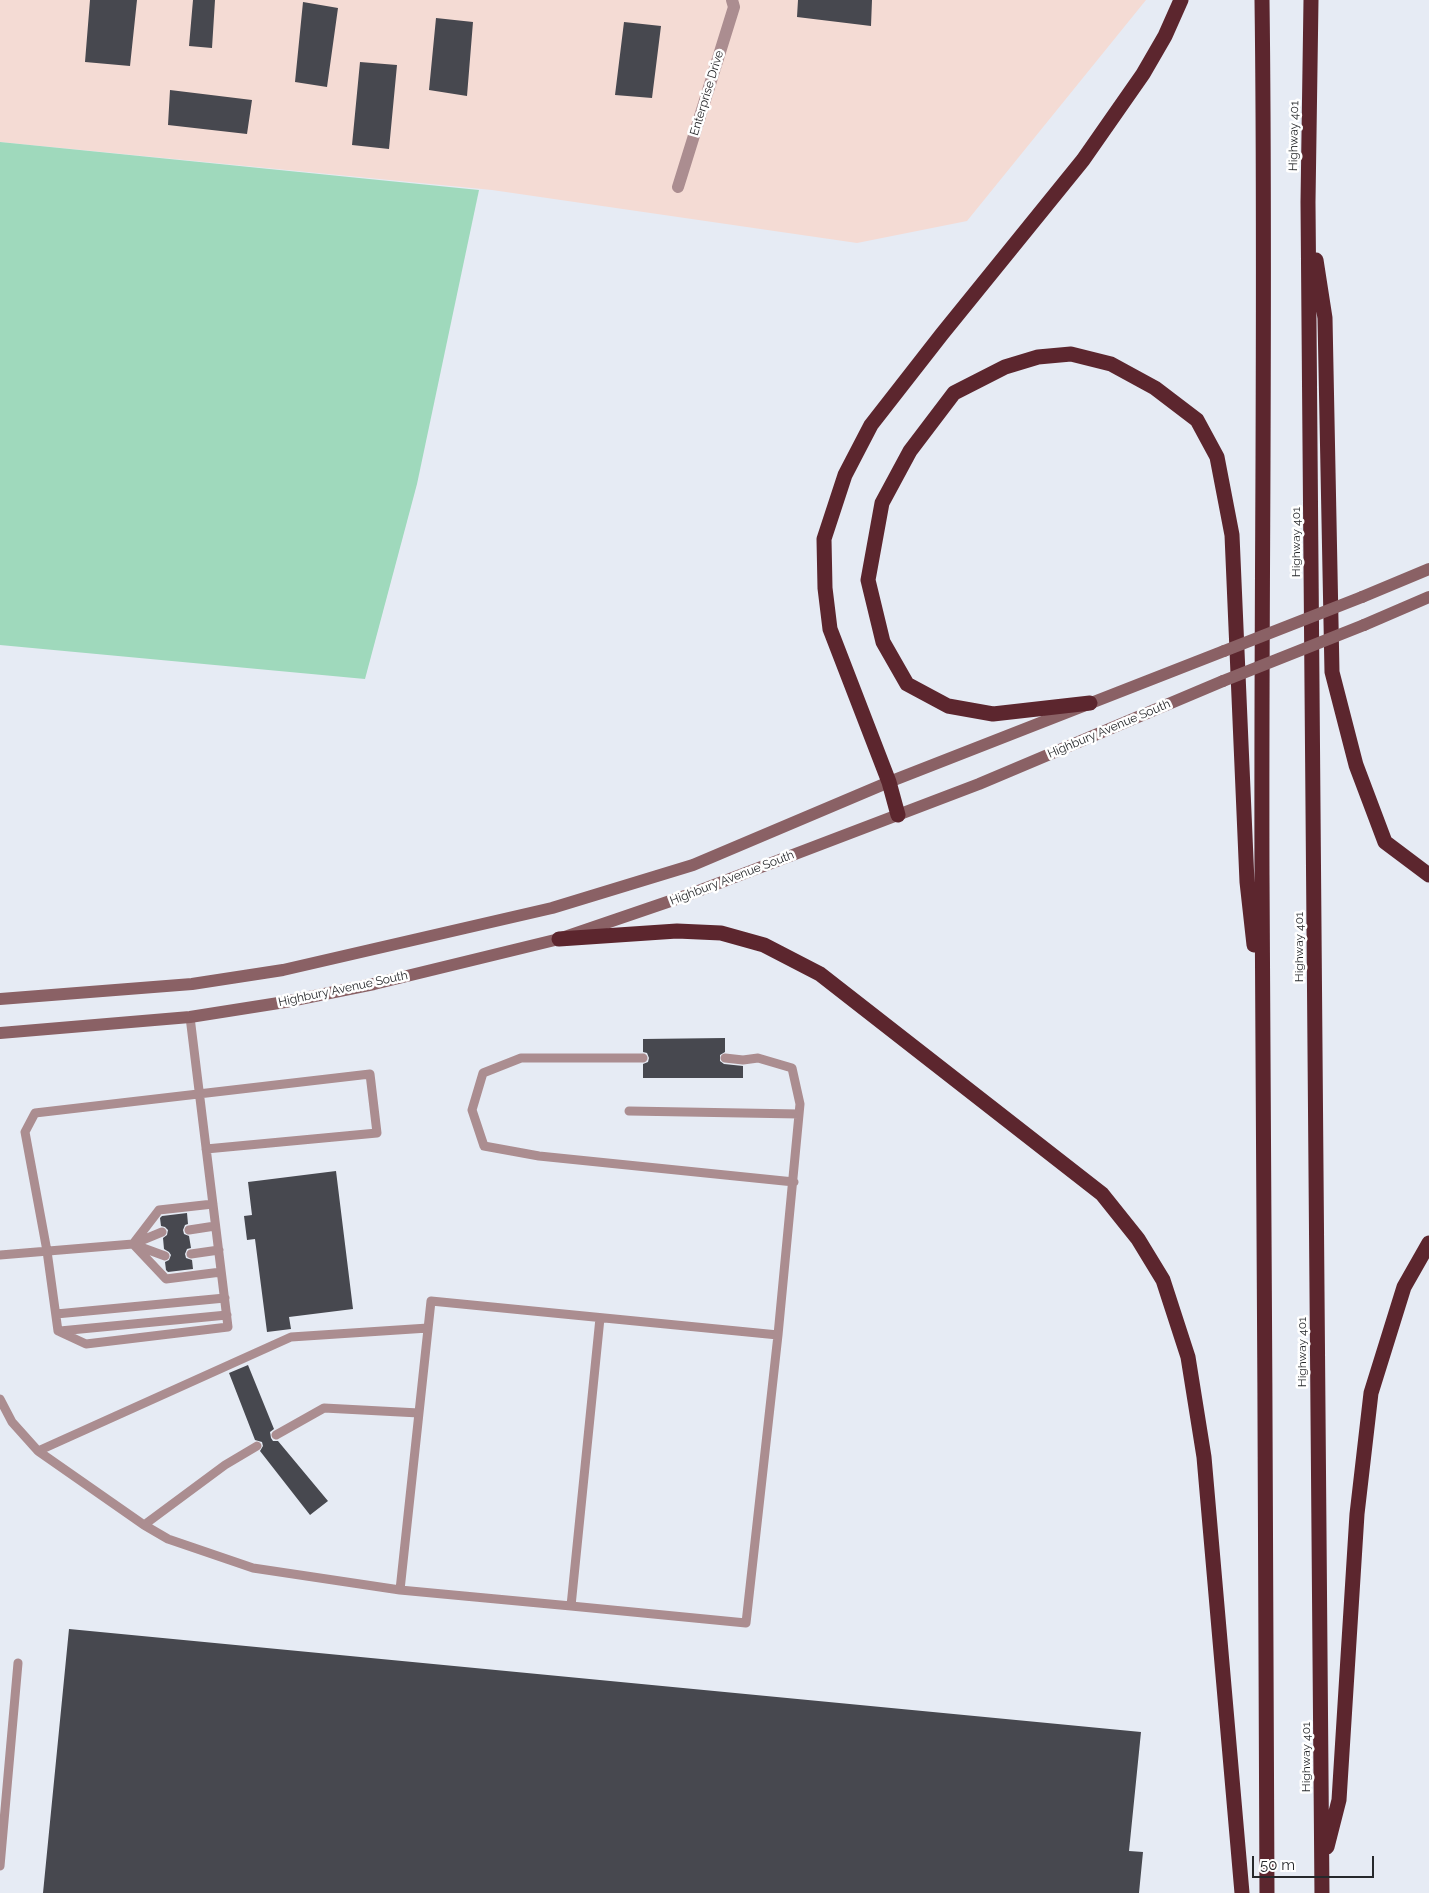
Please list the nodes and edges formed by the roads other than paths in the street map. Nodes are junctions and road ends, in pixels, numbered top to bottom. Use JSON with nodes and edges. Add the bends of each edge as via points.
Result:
{"nodes":[{"id":1,"x":732,"y":0,"type":"edge"},
{"id":2,"x":1181,"y":0,"type":"edge"},
{"id":3,"x":1262,"y":0,"type":"edge"},
{"id":4,"x":1311,"y":0,"type":"edge"},
{"id":5,"x":678,"y":187,"type":"dead end"},
{"id":6,"x":1308,"y":202,"type":"junction"},
{"id":7,"x":1429,"y":569,"type":"edge"},
{"id":8,"x":1429,"y":597,"type":"edge"},
{"id":9,"x":1090,"y":703,"type":"junction"},
{"id":10,"x":889,"y":782,"type":"junction"},
{"id":11,"x":898,"y":815,"type":"junction"},
{"id":12,"x":1429,"y":875,"type":"edge"},
{"id":13,"x":559,"y":939,"type":"junction"},
{"id":14,"x":0,"y":999,"type":"edge"},
{"id":15,"x":190,"y":1017,"type":"junction"},
{"id":16,"x":1263,"y":1030,"type":"junction"},
{"id":17,"x":0,"y":1033,"type":"edge"},
{"id":18,"x":643,"y":1058,"type":"dead end"},
{"id":19,"x":725,"y":1058,"type":"dead end"},
{"id":20,"x":198,"y":1094,"type":"junction"},
{"id":21,"x":629,"y":1112,"type":"dead end"},
{"id":22,"x":799,"y":1114,"type":"junction"},
{"id":23,"x":206,"y":1150,"type":"junction"},
{"id":24,"x":794,"y":1182,"type":"junction"},
{"id":25,"x":213,"y":1204,"type":"junction"},
{"id":26,"x":216,"y":1226,"type":"junction"},
{"id":27,"x":189,"y":1230,"type":"dead end"},
{"id":28,"x":162,"y":1232,"type":"dead end"},
{"id":29,"x":1429,"y":1243,"type":"edge"},
{"id":30,"x":132,"y":1244,"type":"junction"},
{"id":31,"x":218,"y":1250,"type":"junction"},
{"id":32,"x":47,"y":1251,"type":"junction"},
{"id":33,"x":191,"y":1254,"type":"dead end"},
{"id":34,"x":0,"y":1255,"type":"edge"},
{"id":35,"x":165,"y":1256,"type":"dead end"},
{"id":36,"x":221,"y":1272,"type":"junction"},
{"id":37,"x":224,"y":1298,"type":"junction"},
{"id":38,"x":56,"y":1314,"type":"junction"},
{"id":39,"x":227,"y":1314,"type":"junction"},
{"id":40,"x":600,"y":1318,"type":"junction"},
{"id":41,"x":428,"y":1328,"type":"junction"},
{"id":42,"x":58,"y":1331,"type":"junction"},
{"id":43,"x":778,"y":1335,"type":"junction"},
{"id":44,"x":0,"y":1398,"type":"edge"},
{"id":45,"x":419,"y":1413,"type":"junction"},
{"id":46,"x":276,"y":1435,"type":"dead end"},
{"id":47,"x":257,"y":1446,"type":"dead end"},
{"id":48,"x":38,"y":1451,"type":"junction"},
{"id":49,"x":144,"y":1526,"type":"junction"},
{"id":50,"x":400,"y":1590,"type":"junction"},
{"id":51,"x":571,"y":1606,"type":"junction"},
{"id":52,"x":18,"y":1662,"type":"dead end"},
{"id":53,"x":0,"y":1866,"type":"edge"},
{"id":54,"x":1322,"y":1871,"type":"junction"},
{"id":55,"x":1242,"y":1893,"type":"edge"},
{"id":56,"x":1267,"y":1893,"type":"edge"},
{"id":57,"x":1322,"y":1893,"type":"edge"}],
"edges":[{"from":1,"to":5,"type":"street","name":"Enterprise Drive","via":[[734,7]]},
{"from":2,"to":10,"type":"highway","via":[[1143,74],[1094,145],[871,425],[846,475],[824,539],[830,629]]},
{"from":3,"to":16,"type":"highway","via":[[1265,206]]},
{"from":4,"to":6,"type":"highway","name":"Highway 401"},
{"from":6,"to":12,"type":"highway","via":[[1324,318],[1332,672],[1356,765],[1385,842]]},
{"from":6,"to":54,"type":"highway","name":"Highway 401"},
{"from":7,"to":9,"type":"main road","bridge":true},
{"from":8,"to":11,"type":"main road","name":"Highbury Avenue South","bridge":true},
{"from":9,"to":10,"type":"main road"},
{"from":9,"to":16,"type":"highway","via":[[993,714],[948,706],[907,684],[883,642],[868,580],[882,503],[910,451],[954,393],[1005,367],[1038,357],[1072,354],[1111,364],[1155,388],[1197,420],[1217,458],[1232,535],[1247,882]]},
{"from":10,"to":11,"type":"highway"},
{"from":10,"to":14,"type":"main road","via":[[693,865],[552,908],[283,970],[192,984]]},
{"from":11,"to":13,"type":"main road","name":"Highbury Avenue South","via":[[685,896]]},
{"from":13,"to":15,"type":"main road","name":"Highbury Avenue South","via":[[365,986]]},
{"from":13,"to":55,"type":"highway","via":[[677,931],[721,933],[764,945],[820,974],[1102,1194],[1138,1239],[1163,1280],[1188,1357],[1204,1457]]},
{"from":15,"to":17,"type":"main road","name":"Highbury Avenue South"},
{"from":15,"to":20,"type":"lane"},
{"from":16,"to":56,"type":"highway"},
{"from":18,"to":24,"type":"lane","via":[[522,1058],[483,1073],[472,1110],[484,1146],[539,1156]]},
{"from":19,"to":22,"type":"lane","via":[[758,1058],[792,1068]]},
{"from":20,"to":23,"type":"lane"},
{"from":20,"to":23,"type":"lane","via":[[370,1074],[377,1133]]},
{"from":20,"to":32,"type":"lane","via":[[35,1113],[25,1132]]},
{"from":21,"to":22,"type":"lane"},
{"from":22,"to":24,"type":"lane"},
{"from":23,"to":25,"type":"lane"},
{"from":24,"to":43,"type":"lane"},
{"from":25,"to":26,"type":"lane"},
{"from":25,"to":30,"type":"lane","via":[[159,1210]]},
{"from":26,"to":27,"type":"lane"},
{"from":26,"to":31,"type":"lane"},
{"from":28,"to":30,"type":"lane"},
{"from":29,"to":54,"type":"highway","via":[[1404,1287],[1371,1393],[1356,1514],[1339,1800]]},
{"from":30,"to":32,"type":"lane"},
{"from":30,"to":35,"type":"lane"},
{"from":30,"to":36,"type":"lane","via":[[166,1279]]},
{"from":31,"to":33,"type":"lane"},
{"from":31,"to":36,"type":"lane"},
{"from":32,"to":34,"type":"lane"},
{"from":32,"to":38,"type":"lane"},
{"from":36,"to":37,"type":"lane"},
{"from":37,"to":38,"type":"lane"},
{"from":37,"to":39,"type":"lane"},
{"from":38,"to":42,"type":"lane"},
{"from":39,"to":42,"type":"lane"},
{"from":39,"to":42,"type":"lane","via":[[228,1327],[86,1344]]},
{"from":40,"to":41,"type":"lane","via":[[431,1301]]},
{"from":40,"to":43,"type":"lane"},
{"from":40,"to":51,"type":"lane"},
{"from":41,"to":45,"type":"lane"},
{"from":41,"to":48,"type":"lane","via":[[291,1337]]},
{"from":43,"to":51,"type":"lane","via":[[746,1623]]},
{"from":44,"to":48,"type":"lane","via":[[12,1422]]},
{"from":45,"to":46,"type":"lane","via":[[324,1408]]},
{"from":45,"to":50,"type":"lane"},
{"from":47,"to":49,"type":"lane","via":[[225,1465]]},
{"from":48,"to":49,"type":"lane"},
{"from":49,"to":50,"type":"lane","via":[[168,1540],[253,1568]]},
{"from":50,"to":51,"type":"lane"},
{"from":52,"to":53,"type":"lane"},
{"from":54,"to":57,"type":"highway","name":"Highway 401"}]}
